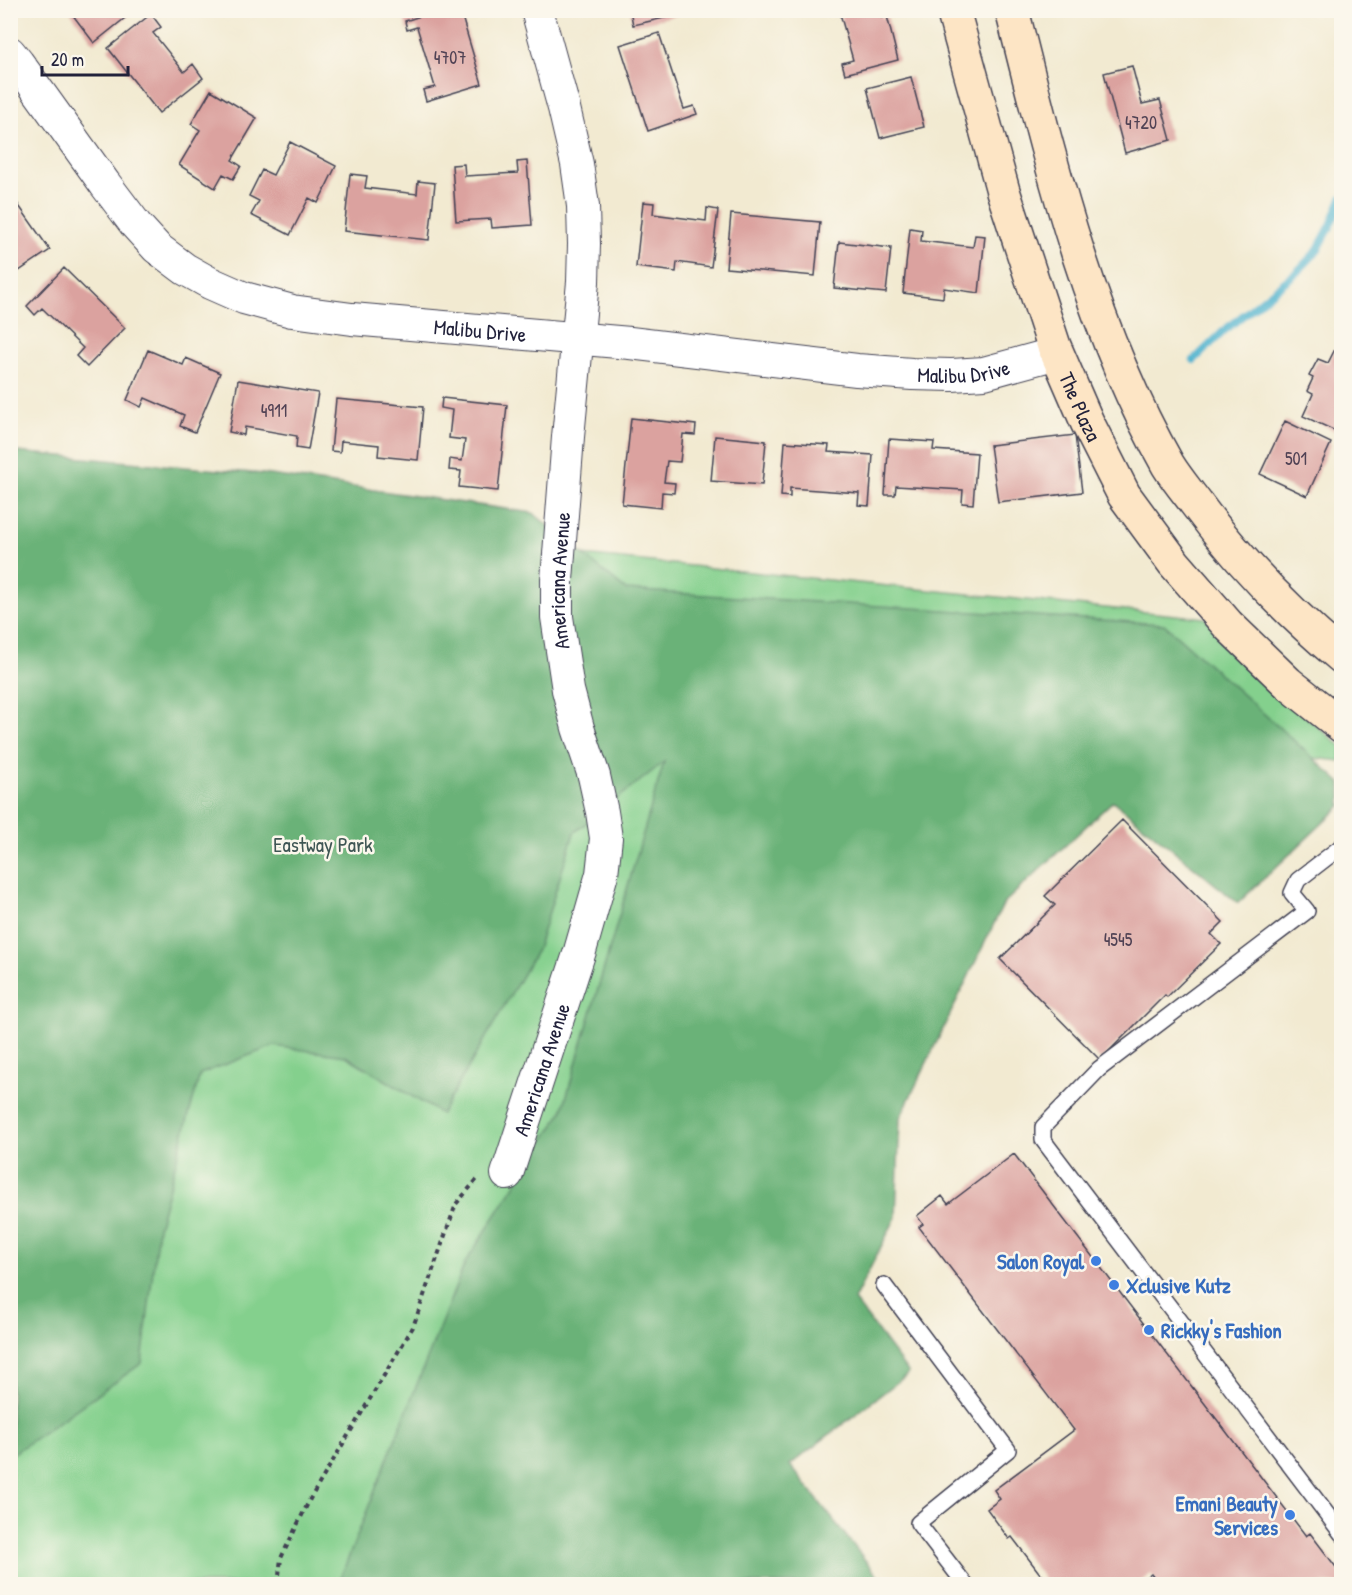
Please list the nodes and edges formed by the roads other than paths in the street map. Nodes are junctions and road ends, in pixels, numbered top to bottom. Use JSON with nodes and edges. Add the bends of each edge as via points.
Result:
{"nodes":[{"id":1,"x":537,"y":10,"type":"edge"},
{"id":2,"x":953,"y":10,"type":"edge"},
{"id":3,"x":1012,"y":10,"type":"edge"},
{"id":4,"x":10,"y":54,"type":"edge"},
{"id":5,"x":577,"y":339,"type":"junction"},
{"id":6,"x":1057,"y":353,"type":"junction"},
{"id":7,"x":1339,"y":648,"type":"edge"},
{"id":8,"x":1341,"y":726,"type":"edge"},
{"id":9,"x":1341,"y":846,"type":"edge"},
{"id":10,"x":507,"y":1174,"type":"road end"},
{"id":11,"x":884,"y":1285,"type":"dead end"},
{"id":12,"x":1341,"y":1534,"type":"edge"},
{"id":13,"x":965,"y":1584,"type":"edge"}],
"edges":[{"from":1,"to":5,"type":"street","name":"Americana Avenue","via":[[572,142],[583,206],[583,282]]},
{"from":2,"to":6,"type":"main road","name":"The Plaza","via":[[1003,191]]},
{"from":3,"to":7,"type":"main road","via":[[1054,176],[1104,327],[1169,467],[1215,530],[1266,588]]},
{"from":4,"to":5,"type":"street","name":"Malibu Drive","via":[[136,225],[157,248],[210,283],[244,298],[292,311]]},
{"from":5,"to":6,"type":"street","name":"Malibu Drive","via":[[912,374],[984,373]]},
{"from":5,"to":10,"type":"street","name":"Americana Avenue","via":[[557,617],[568,690],[594,776],[606,838],[602,874],[580,951]]},
{"from":6,"to":8,"type":"main road","name":"The Plaza","via":[[1124,495],[1174,563],[1228,625]]},
{"from":9,"to":12,"type":"lane","via":[[1298,879],[1292,893],[1307,911],[1099,1069],[1043,1127],[1042,1140]]},
{"from":11,"to":13,"type":"lane","via":[[1008,1450],[918,1523]]}]}
